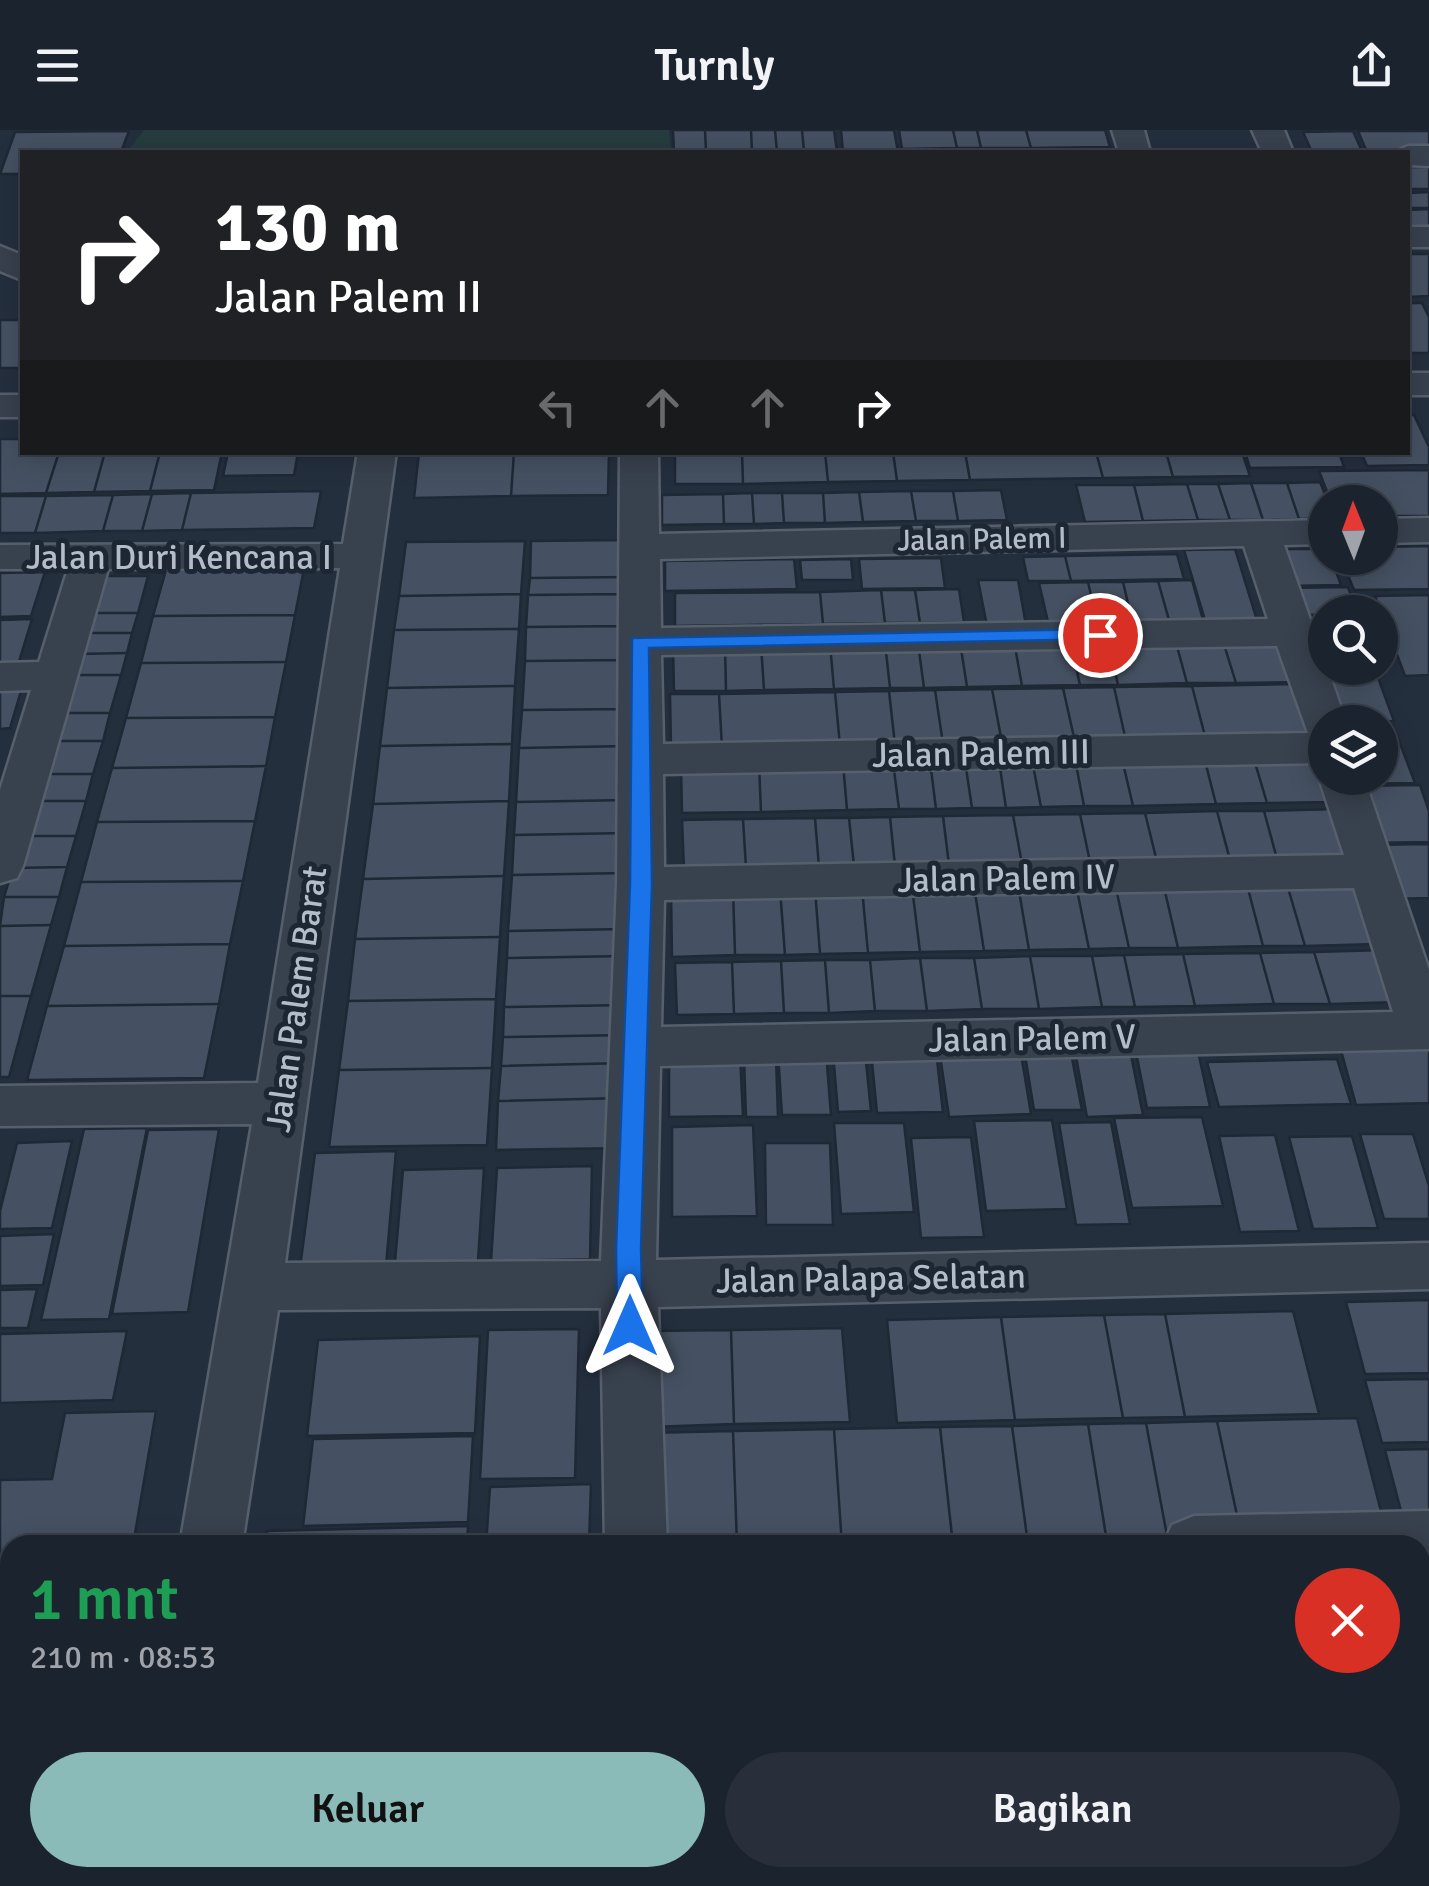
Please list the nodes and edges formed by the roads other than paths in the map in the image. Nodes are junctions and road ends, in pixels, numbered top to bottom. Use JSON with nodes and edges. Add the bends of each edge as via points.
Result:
{"nodes":[{"id":1,"x":376,"y":455,"type":"edge"},
{"id":2,"x":639,"y":455,"type":"edge"},
{"id":3,"x":1429,"y":530,"type":"edge"},
{"id":4,"x":1398,"y":531,"type":"edge"},
{"id":5,"x":1308,"y":532,"type":"edge"},
{"id":6,"x":1260,"y":533,"type":"junction"},
{"id":7,"x":639,"y":547,"type":"junction"},
{"id":8,"x":92,"y":556,"type":"junction"},
{"id":9,"x":358,"y":556,"type":"junction"},
{"id":10,"x":0,"y":558,"type":"edge"},
{"id":11,"x":1293,"y":632,"type":"junction"},
{"id":12,"x":639,"y":642,"type":"junction"},
{"id":13,"x":56,"y":676,"type":"junction"},
{"id":14,"x":0,"y":677,"type":"edge"},
{"id":15,"x":1318,"y":705,"type":"edge"},
{"id":16,"x":1308,"y":748,"type":"edge"},
{"id":17,"x":638,"y":759,"type":"junction"},
{"id":18,"x":1347,"y":795,"type":"edge"},
{"id":19,"x":10,"y":798,"type":"edge"},
{"id":20,"x":0,"y":866,"type":"edge"},
{"id":21,"x":1372,"y":872,"type":"junction"},
{"id":22,"x":641,"y":884,"type":"junction"},
{"id":23,"x":1426,"y":1030,"type":"edge"},
{"id":24,"x":636,"y":1047,"type":"junction"},
{"id":25,"x":282,"y":1103,"type":"junction"},
{"id":26,"x":0,"y":1106,"type":"edge"},
{"id":27,"x":1429,"y":1266,"type":"edge"},
{"id":28,"x":630,"y":1284,"type":"junction"},
{"id":29,"x":254,"y":1286,"type":"junction"},
{"id":30,"x":213,"y":1535,"type":"edge"},
{"id":31,"x":636,"y":1535,"type":"edge"}],
"edges":[{"from":1,"to":9,"type":"street","name":"Jalan Palem Barat"},
{"from":2,"to":7,"type":"street"},
{"from":3,"to":4,"type":"street"},
{"from":5,"to":6,"type":"street","name":"Jalan Palem I"},
{"from":6,"to":7,"type":"street","name":"Jalan Palem I"},
{"from":6,"to":11,"type":"street"},
{"from":7,"to":12,"type":"street"},
{"from":8,"to":9,"type":"street","name":"Jalan Duri Kencana I"},
{"from":8,"to":10,"type":"street","name":"Jalan Duri Kencana I"},
{"from":8,"to":13,"type":"street"},
{"from":9,"to":25,"type":"street","name":"Jalan Palem Barat"},
{"from":11,"to":12,"type":"street"},
{"from":11,"to":15,"type":"street"},
{"from":12,"to":17,"type":"street"},
{"from":13,"to":14,"type":"street"},
{"from":13,"to":19,"type":"street"},
{"from":16,"to":17,"type":"street","name":"Jalan Palem III"},
{"from":17,"to":22,"type":"street"},
{"from":18,"to":21,"type":"street"},
{"from":19,"to":20,"type":"street"},
{"from":21,"to":22,"type":"street","name":"Jalan Palem IV"},
{"from":21,"to":23,"type":"street"},
{"from":22,"to":24,"type":"street"},
{"from":23,"to":24,"type":"street","name":"Jalan Palem V"},
{"from":24,"to":28,"type":"street"},
{"from":25,"to":26,"type":"street"},
{"from":25,"to":29,"type":"street","name":"Jalan Palem Barat"},
{"from":27,"to":28,"type":"street","name":"Jalan Palapa Selatan"},
{"from":28,"to":29,"type":"street","name":"Jalan Palapa Selatan"},
{"from":28,"to":31,"type":"street"},
{"from":29,"to":30,"type":"street","name":"Jalan Palem Barat"}]}
